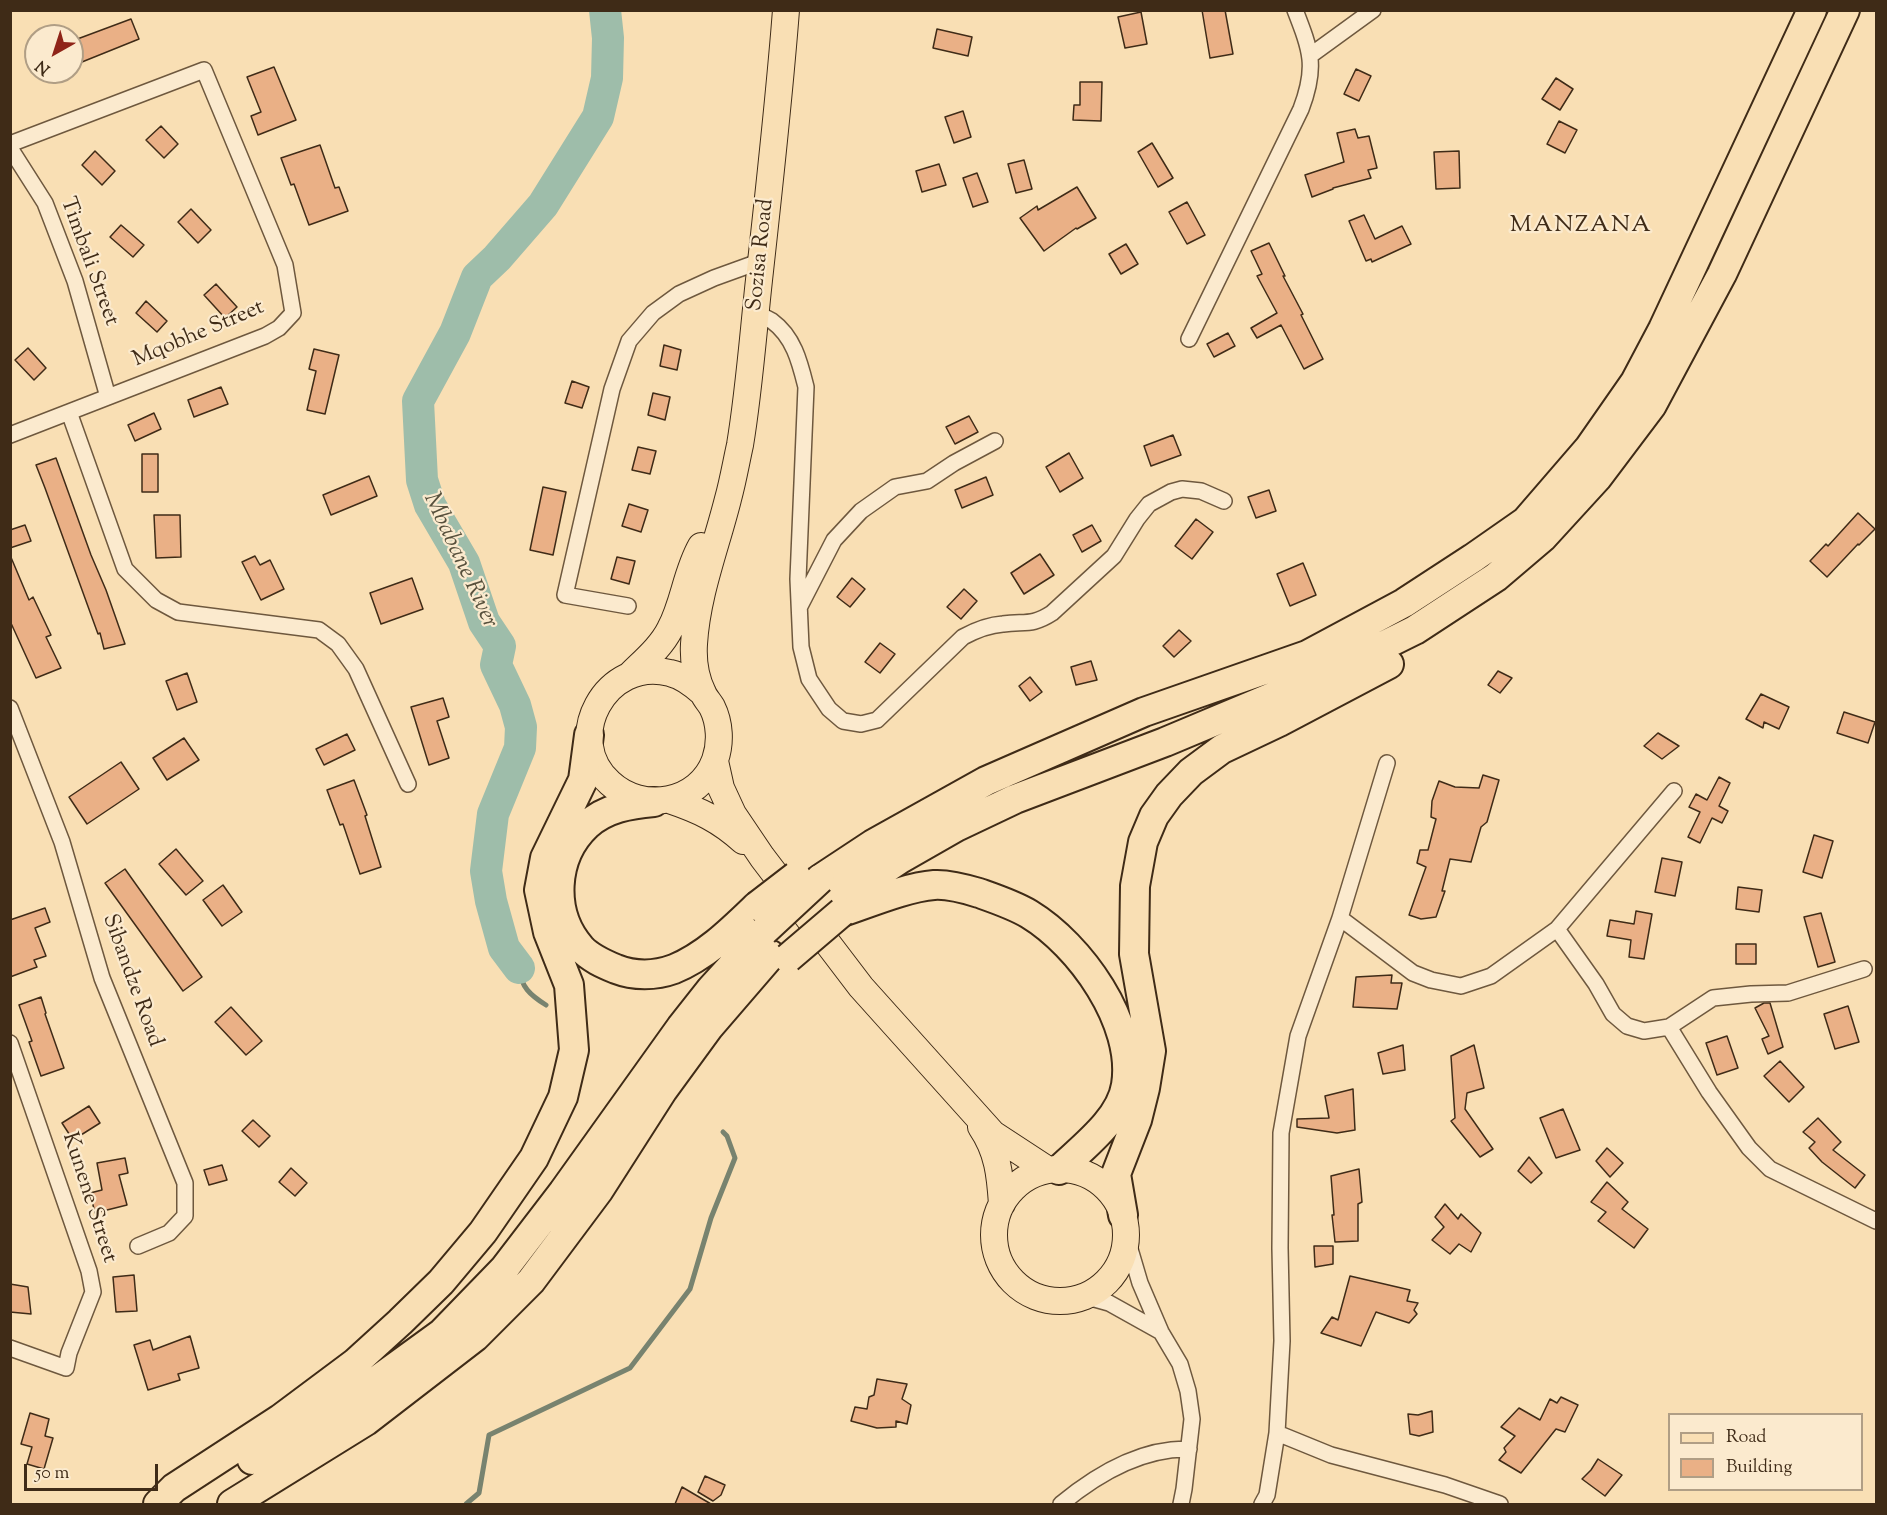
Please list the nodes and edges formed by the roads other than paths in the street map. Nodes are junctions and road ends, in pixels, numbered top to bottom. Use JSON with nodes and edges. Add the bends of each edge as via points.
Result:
{"nodes":[{"id":1,"x":786,"y":10,"type":"edge"},
{"id":2,"x":1295,"y":10,"type":"edge"},
{"id":3,"x":1373,"y":10,"type":"edge"},
{"id":4,"x":1812,"y":10,"type":"edge"},
{"id":5,"x":1845,"y":10,"type":"edge"},
{"id":6,"x":1311,"y":55,"type":"junction"},
{"id":7,"x":10,"y":146,"type":"edge"},
{"id":8,"x":761,"y":261,"type":"junction"},
{"id":9,"x":755,"y":313,"type":"junction"},
{"id":10,"x":1189,"y":339,"type":"dead end"},
{"id":11,"x":108,"y":397,"type":"junction"},
{"id":12,"x":69,"y":412,"type":"junction"},
{"id":13,"x":10,"y":435,"type":"edge"},
{"id":14,"x":995,"y":441,"type":"dead end"},
{"id":15,"x":1597,"y":478,"type":"junction"},
{"id":16,"x":728,"y":499,"type":"junction"},
{"id":17,"x":1224,"y":501,"type":"dead end"},
{"id":18,"x":628,"y":606,"type":"dead end"},
{"id":19,"x":799,"y":607,"type":"junction"},
{"id":20,"x":630,"y":675,"type":"junction"},
{"id":21,"x":703,"y":693,"type":"junction"},
{"id":22,"x":10,"y":708,"type":"edge"},
{"id":23,"x":589,"y":735,"type":"junction"},
{"id":24,"x":715,"y":761,"type":"junction"},
{"id":25,"x":1387,"y":763,"type":"dead end"},
{"id":26,"x":408,"y":784,"type":"dead end"},
{"id":27,"x":1674,"y":791,"type":"dead end"},
{"id":28,"x":662,"y":801,"type":"junction"},
{"id":29,"x":762,"y":857,"type":"junction"},
{"id":30,"x":831,"y":913,"type":"junction"},
{"id":31,"x":1340,"y":918,"type":"junction"},
{"id":32,"x":1557,"y":928,"type":"junction"},
{"id":33,"x":770,"y":938,"type":"junction"},
{"id":34,"x":1864,"y":969,"type":"dead end"},
{"id":35,"x":1669,"y":1027,"type":"junction"},
{"id":36,"x":10,"y":1043,"type":"edge"},
{"id":37,"x":966,"y":1104,"type":"junction"},
{"id":38,"x":1054,"y":1170,"type":"junction"},
{"id":39,"x":1002,"y":1204,"type":"junction"},
{"id":40,"x":1876,"y":1221,"type":"edge"},
{"id":41,"x":1125,"y":1227,"type":"junction"},
{"id":42,"x":138,"y":1246,"type":"dead end"},
{"id":43,"x":1084,"y":1296,"type":"junction"},
{"id":44,"x":1161,"y":1332,"type":"junction"},
{"id":45,"x":10,"y":1348,"type":"edge"},
{"id":46,"x":1277,"y":1433,"type":"junction"},
{"id":47,"x":1188,"y":1449,"type":"junction"},
{"id":48,"x":158,"y":1504,"type":"edge"},
{"id":49,"x":178,"y":1504,"type":"edge"},
{"id":50,"x":232,"y":1504,"type":"edge"},
{"id":51,"x":1061,"y":1504,"type":"edge"},
{"id":52,"x":1181,"y":1504,"type":"edge"},
{"id":53,"x":1262,"y":1504,"type":"edge"},
{"id":54,"x":1500,"y":1504,"type":"edge"}],
"edges":[{"from":1,"to":8,"type":"main road","name":"Sozisa Road"},
{"from":2,"to":6,"type":"street"},
{"from":3,"to":6,"type":"street"},
{"from":4,"to":33,"type":"highway","bridge":true,"via":[[1635,382],[1589,448],[1526,521],[1404,603],[1306,655],[1144,712],[986,781],[808,878]]},
{"from":5,"to":15,"type":"highway","via":[[1722,274],[1652,405]]},
{"from":6,"to":10,"type":"street","via":[[1308,93]]},
{"from":7,"to":11,"type":"street","name":"Timbali Street","via":[[45,203],[75,281]]},
{"from":7,"to":11,"type":"street","name":"Mqobhe Street","via":[[204,70],[285,265],[293,313],[279,328]]},
{"from":8,"to":9,"type":"main road","name":"Sozisa Road"},
{"from":8,"to":18,"type":"street","via":[[679,294],[652,313],[629,341],[612,389],[565,595]]},
{"from":9,"to":16,"type":"main road","name":"Sozisa Road","via":[[740,443]]},
{"from":9,"to":19,"type":"street","via":[[772,321],[789,339],[806,387]]},
{"from":11,"to":12,"type":"street","name":"Mqobhe Street"},
{"from":12,"to":13,"type":"street","name":"Mqobhe Street"},
{"from":12,"to":26,"type":"street","via":[[125,569],[156,600],[178,612],[319,630],[329,637],[356,669]]},
{"from":14,"to":19,"type":"street","via":[[927,481],[895,487],[861,511],[834,540]]},
{"from":15,"to":30,"type":"highway","via":[[1543,537],[1497,577],[1415,630],[1320,677],[966,822],[900,859]]},
{"from":15,"to":41,"type":"highway","via":[[1561,534],[1527,567],[1441,636],[1222,749],[1191,772],[1154,816],[1143,842],[1135,886],[1134,954],[1151,1051],[1137,1120],[1116,1174]]},
{"from":16,"to":20,"type":"main road","via":[[698,553],[670,629],[661,644]]},
{"from":16,"to":21,"type":"main road","via":[[699,609],[694,646]]},
{"from":17,"to":19,"type":"street","via":[[1202,491],[1182,489],[1149,504],[1114,556],[1052,613],[1030,623],[990,626],[963,637],[877,720],[861,724],[843,721],[829,709],[809,679],[801,647]]},
{"from":20,"to":21,"type":"main road","via":[[669,673],[687,680]]},
{"from":20,"to":23,"type":"main road","via":[[611,687],[596,705]]},
{"from":21,"to":24,"type":"main road","via":[[718,725]]},
{"from":22,"to":42,"type":"street","name":"Sibandze Road","via":[[62,842],[102,978],[185,1183],[184,1216],[169,1233]]},
{"from":23,"to":28,"type":"main road","via":[[597,768],[608,782],[637,799]]},
{"from":23,"to":48,"type":"highway","via":[[583,780],[545,858],[539,890],[548,932],[569,985],[574,1050],[563,1097],[534,1158],[483,1232],[441,1282],[400,1322],[355,1363],[280,1419],[174,1488]]},
{"from":24,"to":28,"type":"main road","via":[[697,786],[684,795]]},
{"from":24,"to":29,"type":"main road","via":[[721,788],[733,814]]},
{"from":25,"to":31,"type":"street"},
{"from":27,"to":32,"type":"street"},
{"from":28,"to":29,"type":"main road","via":[[699,810],[727,826]]},
{"from":28,"to":33,"type":"highway","via":[[611,810],[588,824],[570,846],[561,868],[561,909],[567,928],[582,950],[602,964],[649,975],[674,969],[725,937]]},
{"from":29,"to":37,"type":"main road","via":[[861,987]]},
{"from":30,"to":33,"type":"highway","bridge":true},
{"from":30,"to":38,"type":"highway","via":[[935,885],[966,889],[1030,914],[1083,962],[1118,1022],[1127,1057],[1126,1086],[1101,1131]]},
{"from":31,"to":32,"type":"street","via":[[1413,973],[1461,986],[1491,976]]},
{"from":31,"to":46,"type":"street","via":[[1298,1036],[1281,1133],[1282,1341]]},
{"from":32,"to":35,"type":"street","via":[[1613,1014],[1627,1026],[1644,1031]]},
{"from":33,"to":49,"type":"highway","via":[[711,989],[504,1269],[442,1333],[331,1411]]},
{"from":33,"to":50,"type":"highway","via":[[663,1089],[599,1190],[531,1281],[474,1337],[366,1421]]},
{"from":34,"to":35,"type":"street","via":[[1788,993],[1713,998]]},
{"from":35,"to":40,"type":"street","via":[[1749,1149],[1770,1169]]},
{"from":36,"to":45,"type":"street","name":"Kunene Street","via":[[93,1292],[66,1368]]},
{"from":37,"to":38,"type":"main road","via":[[993,1134]]},
{"from":37,"to":39,"type":"main road","via":[[988,1137],[999,1165]]},
{"from":38,"to":39,"type":"main road","via":[[1034,1174],[1021,1182]]},
{"from":38,"to":41,"type":"main road","via":[[1068,1169],[1096,1179],[1113,1195]]},
{"from":39,"to":43,"type":"main road","via":[[994,1236],[1003,1268],[1013,1281],[1042,1299],[1059,1301]]},
{"from":41,"to":43,"type":"main road","via":[[1124,1256],[1116,1271],[1106,1284]]},
{"from":41,"to":44,"type":"street","via":[[1140,1283]]},
{"from":43,"to":44,"type":"street","via":[[1109,1303]]},
{"from":44,"to":47,"type":"street","via":[[1180,1364],[1188,1391],[1192,1419]]},
{"from":46,"to":53,"type":"street"},
{"from":46,"to":54,"type":"street","via":[[1331,1455]]},
{"from":47,"to":51,"type":"street","via":[[1156,1452],[1129,1462]]},
{"from":47,"to":52,"type":"street"}]}
